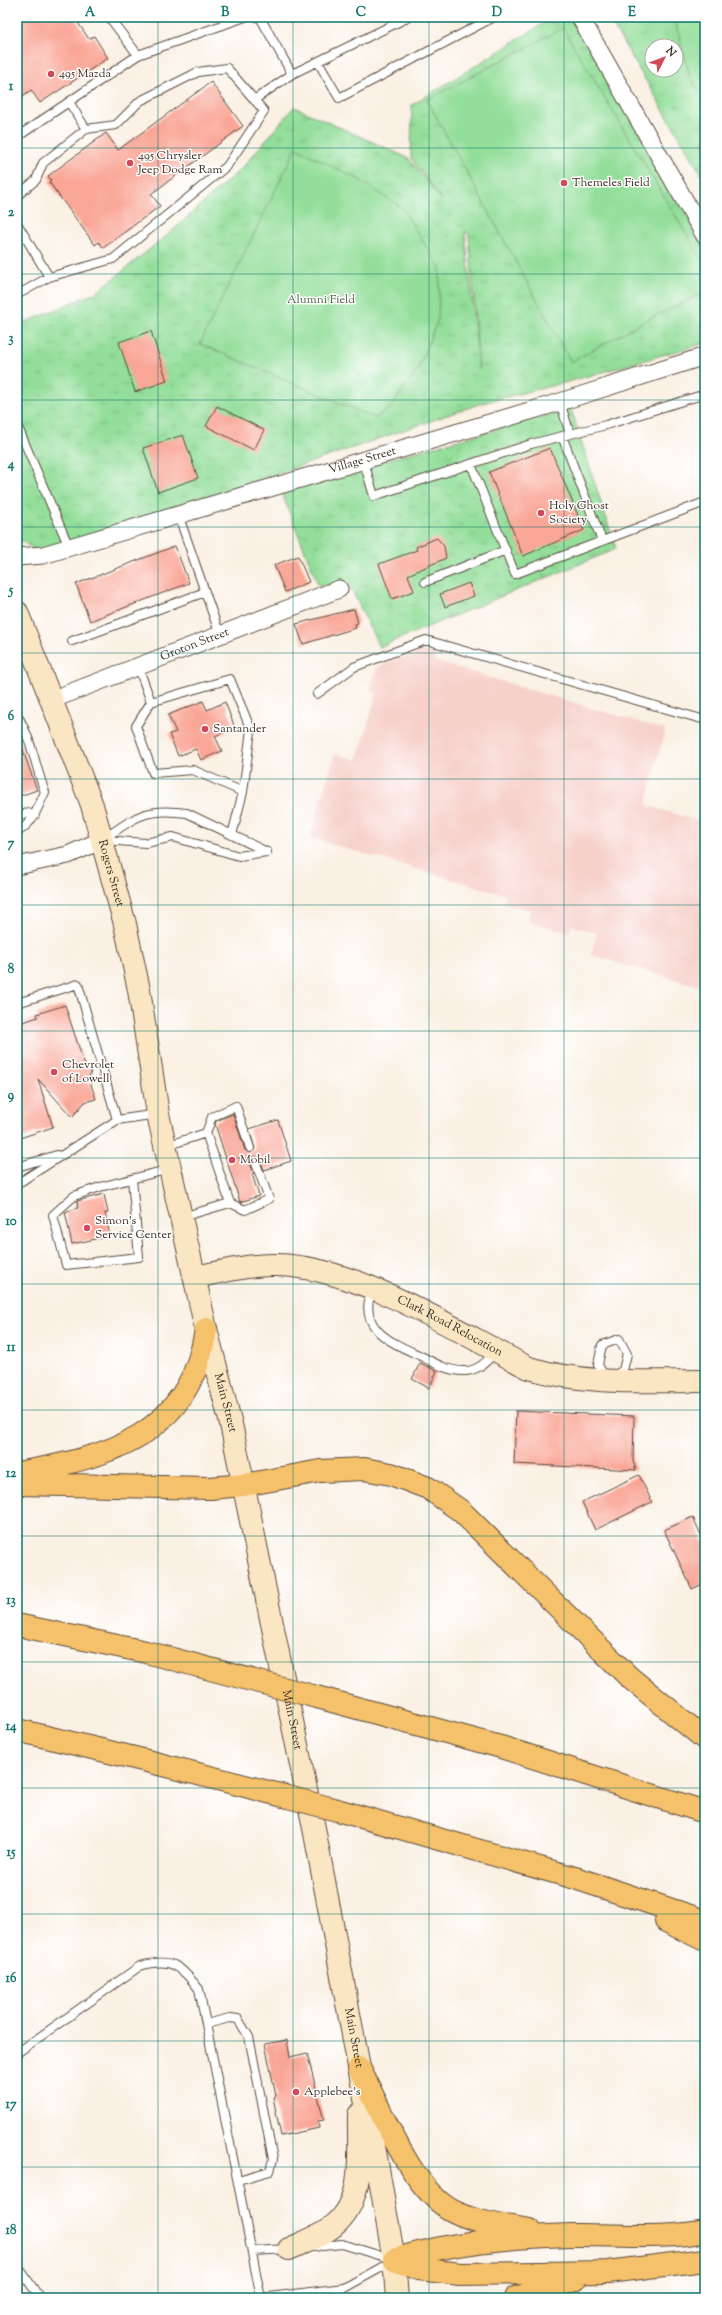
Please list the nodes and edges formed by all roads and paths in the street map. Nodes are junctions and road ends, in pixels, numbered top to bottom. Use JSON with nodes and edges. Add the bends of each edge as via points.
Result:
{"nodes":[{"id":1,"x":109,"y":17,"type":"edge"},
{"id":2,"x":245,"y":17,"type":"edge"},
{"id":3,"x":409,"y":17,"type":"edge"},
{"id":4,"x":494,"y":17,"type":"edge"},
{"id":5,"x":580,"y":17,"type":"edge"},
{"id":6,"x":261,"y":18,"type":"edge"},
{"id":7,"x":138,"y":55,"type":"junction"},
{"id":8,"x":318,"y":62,"type":"junction"},
{"id":9,"x":292,"y":74,"type":"junction"},
{"id":10,"x":254,"y":100,"type":"junction"},
{"id":11,"x":69,"y":102,"type":"junction"},
{"id":12,"x":86,"y":129,"type":"junction"},
{"id":13,"x":17,"y":137,"type":"edge"},
{"id":14,"x":17,"y":196,"type":"edge"},
{"id":15,"x":17,"y":223,"type":"edge"},
{"id":16,"x":705,"y":236,"type":"edge"},
{"id":17,"x":49,"y":277,"type":"junction"},
{"id":18,"x":17,"y":295,"type":"edge"},
{"id":19,"x":705,"y":356,"type":"edge"},
{"id":20,"x":705,"y":394,"type":"edge"},
{"id":21,"x":560,"y":402,"type":"junction"},
{"id":22,"x":17,"y":425,"type":"edge"},
{"id":23,"x":570,"y":434,"type":"junction"},
{"id":24,"x":562,"y":436,"type":"junction"},
{"id":25,"x":363,"y":459,"type":"junction"},
{"id":26,"x":471,"y":464,"type":"junction"},
{"id":27,"x":705,"y":502,"type":"edge"},
{"id":28,"x":178,"y":514,"type":"junction"},
{"id":29,"x":602,"y":542,"type":"junction"},
{"id":30,"x":69,"y":547,"type":"junction"},
{"id":31,"x":506,"y":550,"type":"junction"},
{"id":32,"x":17,"y":557,"type":"edge"},
{"id":33,"x":426,"y":582,"type":"dead end"},
{"id":34,"x":339,"y":589,"type":"dead end"},
{"id":35,"x":205,"y":592,"type":"junction"},
{"id":36,"x":17,"y":612,"type":"edge"},
{"id":37,"x":220,"y":635,"type":"junction"},
{"id":38,"x":72,"y":641,"type":"dead end"},
{"id":39,"x":138,"y":666,"type":"junction"},
{"id":40,"x":317,"y":694,"type":"dead end"},
{"id":41,"x":51,"y":700,"type":"junction"},
{"id":42,"x":151,"y":702,"type":"junction"},
{"id":43,"x":17,"y":715,"type":"edge"},
{"id":44,"x":705,"y":720,"type":"edge"},
{"id":45,"x":243,"y":792,"type":"junction"},
{"id":46,"x":35,"y":815,"type":"junction"},
{"id":47,"x":17,"y":816,"type":"edge"},
{"id":48,"x":17,"y":832,"type":"edge"},
{"id":49,"x":232,"y":835,"type":"junction"},
{"id":50,"x":102,"y":840,"type":"junction"},
{"id":51,"x":17,"y":866,"type":"edge"},
{"id":52,"x":17,"y":1003,"type":"edge"},
{"id":53,"x":158,"y":1114,"type":"junction"},
{"id":54,"x":117,"y":1120,"type":"junction"},
{"id":55,"x":206,"y":1133,"type":"junction"},
{"id":56,"x":166,"y":1146,"type":"junction"},
{"id":57,"x":250,"y":1148,"type":"dead end"},
{"id":58,"x":66,"y":1153,"type":"junction"},
{"id":59,"x":255,"y":1161,"type":"dead end"},
{"id":60,"x":17,"y":1167,"type":"edge"},
{"id":61,"x":171,"y":1169,"type":"junction"},
{"id":62,"x":132,"y":1179,"type":"junction"},
{"id":63,"x":17,"y":1184,"type":"edge"},
{"id":64,"x":230,"y":1203,"type":"junction"},
{"id":65,"x":182,"y":1217,"type":"junction"},
{"id":66,"x":196,"y":1277,"type":"junction"},
{"id":67,"x":373,"y":1289,"type":"junction"},
{"id":68,"x":206,"y":1328,"type":"junction"},
{"id":69,"x":496,"y":1352,"type":"junction"},
{"id":70,"x":607,"y":1381,"type":"junction"},
{"id":71,"x":705,"y":1381,"type":"edge"},
{"id":72,"x":17,"y":1473,"type":"edge"},
{"id":73,"x":17,"y":1484,"type":"edge"},
{"id":74,"x":244,"y":1485,"type":"junction"},
{"id":75,"x":17,"y":1625,"type":"edge"},
{"id":76,"x":17,"y":1730,"type":"edge"},
{"id":77,"x":705,"y":1739,"type":"edge"},
{"id":78,"x":705,"y":1812,"type":"edge"},
{"id":79,"x":574,"y":1878,"type":"junction"},
{"id":80,"x":705,"y":1921,"type":"edge"},
{"id":81,"x":705,"y":1940,"type":"edge"},
{"id":82,"x":206,"y":2024,"type":"junction"},
{"id":83,"x":17,"y":2053,"type":"edge"},
{"id":84,"x":359,"y":2068,"type":"junction"},
{"id":85,"x":238,"y":2180,"type":"junction"},
{"id":86,"x":705,"y":2231,"type":"edge"},
{"id":87,"x":571,"y":2235,"type":"junction"},
{"id":88,"x":289,"y":2249,"type":"junction"},
{"id":89,"x":253,"y":2251,"type":"junction"},
{"id":90,"x":394,"y":2260,"type":"junction"},
{"id":91,"x":705,"y":2260,"type":"edge"},
{"id":92,"x":17,"y":2265,"type":"edge"},
{"id":93,"x":608,"y":2272,"type":"junction"},
{"id":94,"x":40,"y":2298,"type":"edge"},
{"id":95,"x":261,"y":2298,"type":"edge"},
{"id":96,"x":397,"y":2298,"type":"edge"},
{"id":97,"x":515,"y":2298,"type":"edge"}],
"edges":[{"from":1,"to":7,"type":"lane"},
{"from":2,"to":7,"type":"lane"},
{"from":3,"to":8,"type":"lane"},
{"from":4,"to":8,"type":"lane","via":[[339,98]]},
{"from":5,"to":16,"type":"street"},
{"from":6,"to":9,"type":"lane"},
{"from":7,"to":11,"type":"lane"},
{"from":8,"to":9,"type":"lane"},
{"from":9,"to":10,"type":"lane"},
{"from":10,"to":12,"type":"lane","via":[[227,68],[198,72],[140,102],[116,125]]},
{"from":10,"to":17,"type":"lane","via":[[264,111],[227,166],[113,259]]},
{"from":11,"to":12,"type":"lane"},
{"from":11,"to":13,"type":"lane"},
{"from":12,"to":14,"type":"lane","via":[[43,163],[36,180]]},
{"from":15,"to":17,"type":"lane"},
{"from":17,"to":18,"type":"lane"},
{"from":19,"to":21,"type":"street","name":"Village Street"},
{"from":20,"to":23,"type":"lane"},
{"from":21,"to":23,"type":"lane"},
{"from":21,"to":25,"type":"street","name":"Village Street"},
{"from":22,"to":30,"type":"lane"},
{"from":23,"to":24,"type":"lane"},
{"from":24,"to":26,"type":"lane"},
{"from":24,"to":29,"type":"lane"},
{"from":25,"to":26,"type":"lane","via":[[374,496]]},
{"from":25,"to":28,"type":"street","name":"Village Street"},
{"from":26,"to":31,"type":"lane"},
{"from":27,"to":29,"type":"lane"},
{"from":28,"to":30,"type":"street","name":"Village Street"},
{"from":28,"to":35,"type":"lane"},
{"from":29,"to":31,"type":"lane","via":[[515,574]]},
{"from":30,"to":32,"type":"street","name":"Village Street","via":[[43,555]]},
{"from":31,"to":33,"type":"lane"},
{"from":34,"to":37,"type":"street","name":"Groton Street"},
{"from":35,"to":37,"type":"lane"},
{"from":35,"to":38,"type":"lane"},
{"from":36,"to":41,"type":"main road","name":"Rogers Street"},
{"from":37,"to":39,"type":"street","name":"Groton Street"},
{"from":39,"to":41,"type":"street","name":"Groton Street"},
{"from":39,"to":42,"type":"lane"},
{"from":40,"to":44,"type":"lane","via":[[354,667],[426,640]]},
{"from":41,"to":50,"type":"main road","name":"Rogers Street","via":[[92,805]]},
{"from":42,"to":45,"type":"lane","via":[[136,726],[153,773],[193,770]]},
{"from":42,"to":45,"type":"lane","via":[[230,679],[251,730]]},
{"from":43,"to":46,"type":"lane","via":[[27,731],[45,792]]},
{"from":45,"to":49,"type":"lane"},
{"from":46,"to":47,"type":"lane","via":[[27,813]]},
{"from":46,"to":48,"type":"lane"},
{"from":49,"to":50,"type":"lane","via":[[187,813],[160,811],[141,814]]},
{"from":49,"to":50,"type":"lane","via":[[267,852],[239,856],[173,837],[146,843]]},
{"from":50,"to":51,"type":"street","via":[[68,855]]},
{"from":50,"to":53,"type":"main road","name":"Rogers Street","via":[[138,982]]},
{"from":52,"to":54,"type":"lane","via":[[78,984]]},
{"from":53,"to":54,"type":"lane"},
{"from":53,"to":56,"type":"main road","name":"Rogers Street"},
{"from":54,"to":58,"type":"lane"},
{"from":55,"to":56,"type":"lane"},
{"from":55,"to":57,"type":"lane","via":[[212,1117],[236,1106]]},
{"from":55,"to":64,"type":"lane"},
{"from":56,"to":61,"type":"main road","name":"Main Street"},
{"from":58,"to":60,"type":"lane"},
{"from":58,"to":63,"type":"lane"},
{"from":59,"to":64,"type":"lane","via":[[269,1199],[246,1210]]},
{"from":61,"to":62,"type":"lane"},
{"from":61,"to":65,"type":"main road","name":"Main Street"},
{"from":62,"to":62,"type":"lane","via":[[74,1196],[53,1216],[66,1265],[139,1257]]},
{"from":64,"to":65,"type":"lane"},
{"from":65,"to":66,"type":"main road","name":"Main Street"},
{"from":66,"to":67,"type":"main road","name":"Clark Road Relocation","via":[[256,1266],[297,1266],[341,1277]]},
{"from":66,"to":68,"type":"main road","name":"Main Street"},
{"from":67,"to":69,"type":"main road","name":"Clark Road Relocation"},
{"from":67,"to":69,"type":"lane","via":[[367,1303],[369,1318],[377,1332],[392,1343],[449,1370],[466,1371],[479,1368]]},
{"from":68,"to":72,"type":"highway","via":[[198,1362],[188,1385],[171,1409],[150,1429],[128,1443],[95,1456],[59,1466]]},
{"from":68,"to":74,"type":"main road","name":"Main Street"},
{"from":69,"to":70,"type":"main road","name":"Clark Road Relocation","via":[[550,1375]]},
{"from":70,"to":70,"type":"lane","via":[[623,1370],[627,1354],[619,1339],[602,1345],[598,1365]]},
{"from":70,"to":71,"type":"main road","name":"Clark Road Relocation"},
{"from":73,"to":74,"type":"highway","via":[[210,1488]]},
{"from":74,"to":77,"type":"highway","via":[[320,1471],[364,1469],[391,1474],[428,1488],[461,1511],[630,1677]]},
{"from":74,"to":84,"type":"main road","name":"Main Street","via":[[314,1828]]},
{"from":75,"to":78,"type":"highway","bridge":true,"via":[[146,1652],[501,1747]]},
{"from":76,"to":79,"type":"highway","bridge":true,"via":[[284,1796]]},
{"from":79,"to":80,"type":"highway"},
{"from":79,"to":81,"type":"highway"},
{"from":82,"to":83,"type":"lane","via":[[199,1989],[182,1969],[169,1962],[155,1962],[140,1966]]},
{"from":82,"to":85,"type":"lane"},
{"from":82,"to":85,"type":"lane","via":[[230,2018],[238,2019],[249,2037],[273,2159],[270,2171]]},
{"from":84,"to":87,"type":"highway","via":[[412,2170],[428,2190],[453,2211],[488,2224]]},
{"from":84,"to":88,"type":"main road","via":[[358,2177],[352,2204],[343,2217],[328,2230]]},
{"from":84,"to":90,"type":"main road","name":"Main Street"},
{"from":85,"to":89,"type":"lane"},
{"from":86,"to":87,"type":"highway","via":[[654,2235]]},
{"from":87,"to":90,"type":"highway","via":[[451,2245]]},
{"from":88,"to":89,"type":"lane"},
{"from":88,"to":90,"type":"lane","via":[[342,2244]]},
{"from":89,"to":95,"type":"lane"},
{"from":90,"to":93,"type":"highway","via":[[419,2269],[460,2274]]},
{"from":90,"to":95,"type":"lane","via":[[344,2288]]},
{"from":90,"to":96,"type":"main road","name":"Main Street"},
{"from":91,"to":93,"type":"highway"},
{"from":92,"to":94,"type":"lane"},
{"from":93,"to":97,"type":"highway","via":[[534,2290]]}]}
